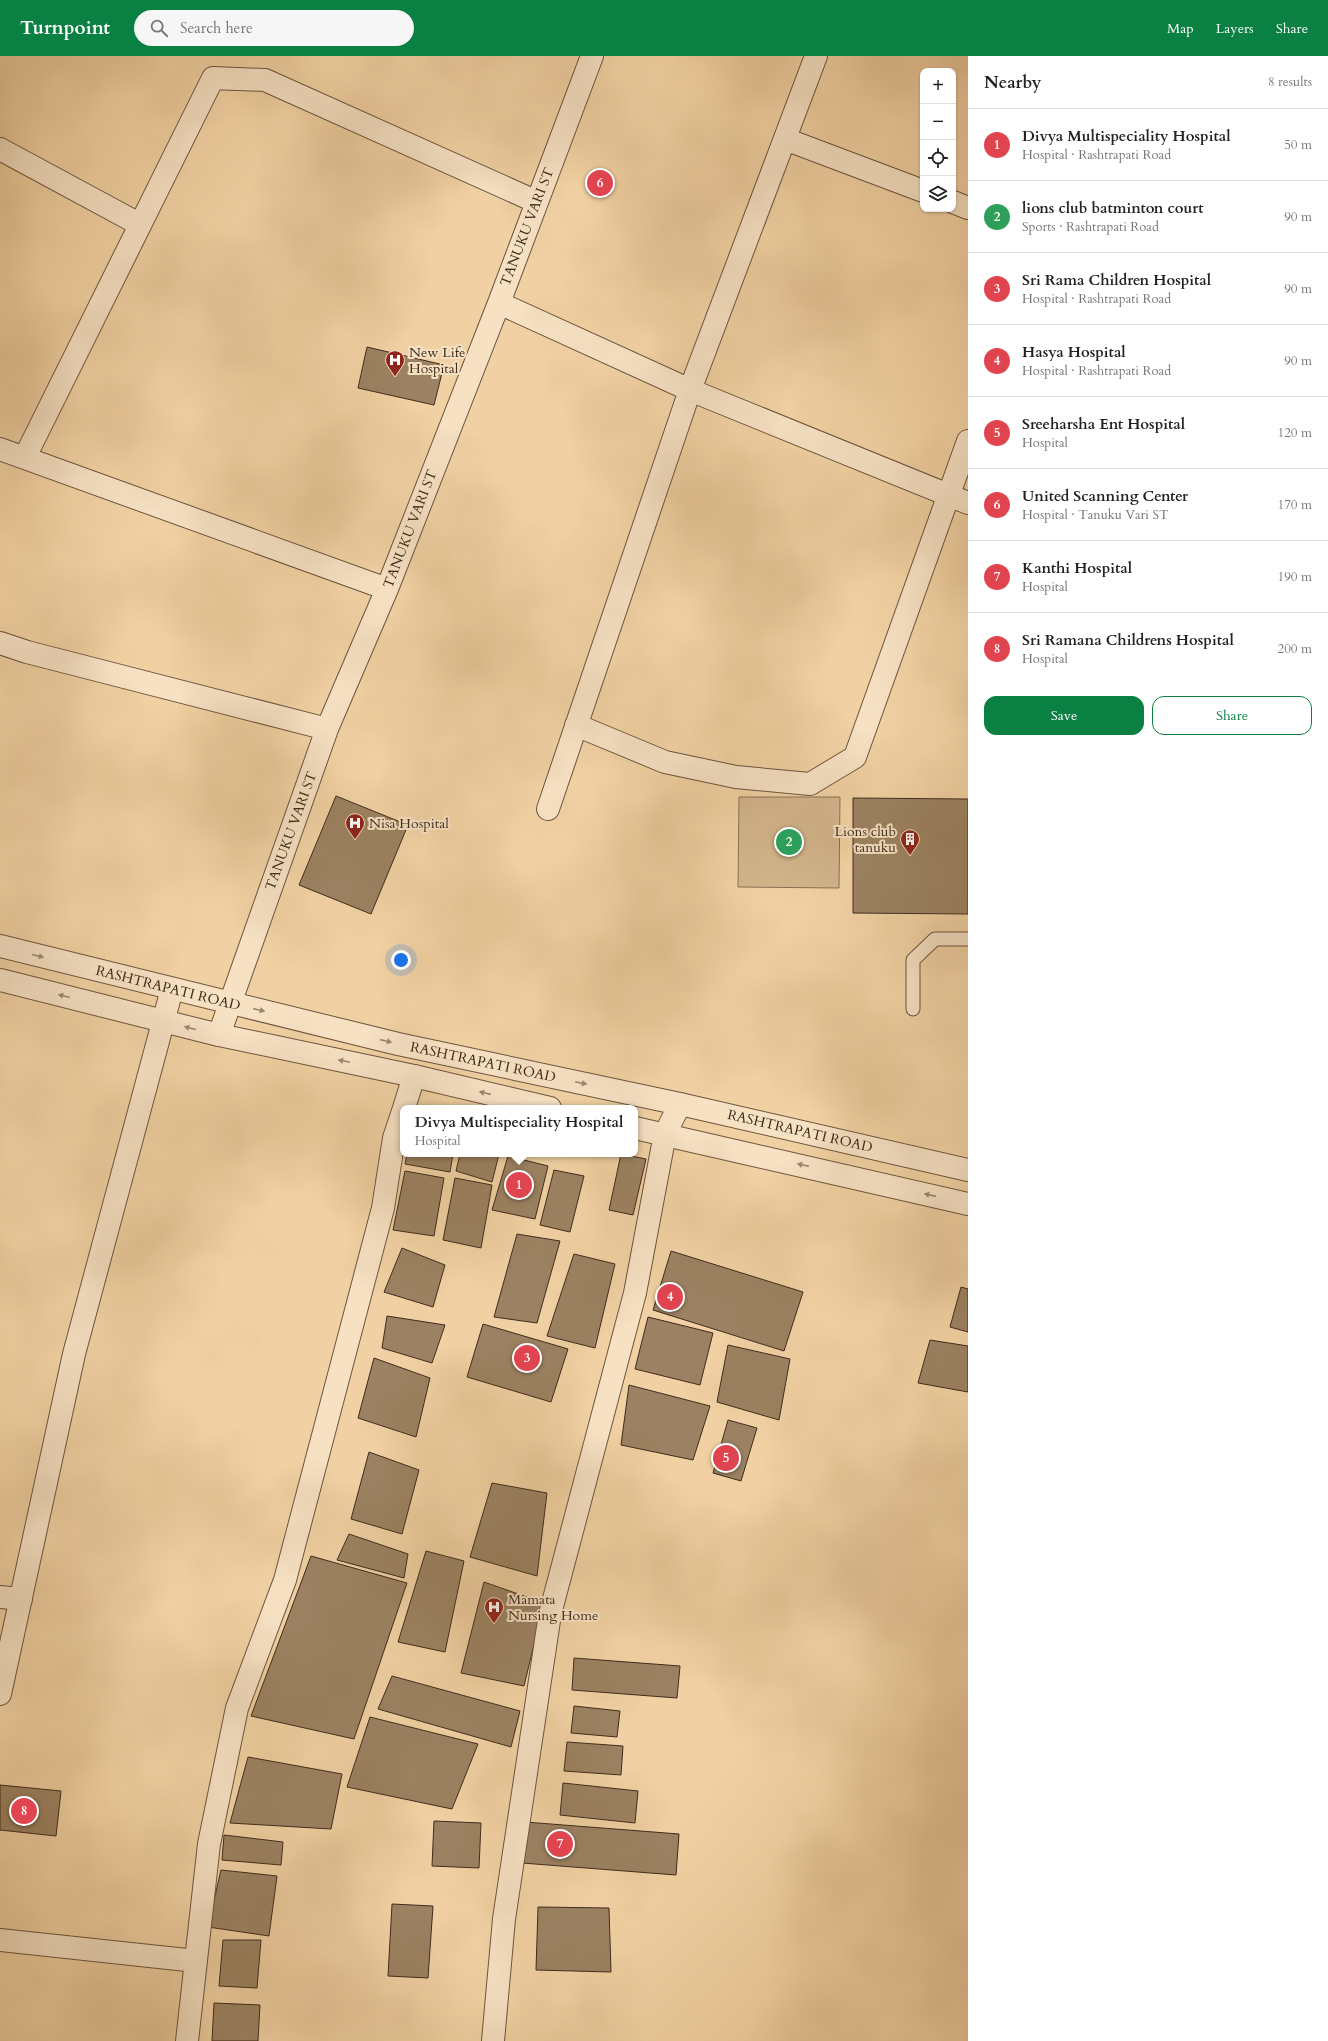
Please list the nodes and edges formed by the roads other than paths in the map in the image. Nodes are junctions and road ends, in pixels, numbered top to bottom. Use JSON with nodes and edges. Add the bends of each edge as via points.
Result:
{"nodes":[{"id":1,"x":592,"y":56,"type":"edge"},
{"id":2,"x":816,"y":56,"type":"edge"},
{"id":3,"x":785,"y":139,"type":"junction"},
{"id":4,"x":0,"y":149,"type":"edge"},
{"id":5,"x":920,"y":190,"type":"edge"},
{"id":6,"x":536,"y":202,"type":"junction"},
{"id":7,"x":956,"y":203,"type":"edge"},
{"id":8,"x":968,"y":208,"type":"edge"},
{"id":9,"x":139,"y":224,"type":"junction"},
{"id":10,"x":499,"y":302,"type":"junction"},
{"id":11,"x":690,"y":390,"type":"junction"},
{"id":12,"x":968,"y":440,"type":"edge"},
{"id":13,"x":0,"y":449,"type":"edge"},
{"id":14,"x":25,"y":457,"type":"junction"},
{"id":15,"x":958,"y":499,"type":"edge"},
{"id":16,"x":387,"y":590,"type":"junction"},
{"id":17,"x":0,"y":643,"type":"edge"},
{"id":18,"x":576,"y":725,"type":"junction"},
{"id":19,"x":327,"y":729,"type":"junction"},
{"id":20,"x":548,"y":809,"type":"dead end"},
{"id":21,"x":968,"y":939,"type":"edge"},
{"id":22,"x":0,"y":946,"type":"edge"},
{"id":23,"x":0,"y":980,"type":"edge"},
{"id":24,"x":172,"y":989,"type":"junction"},
{"id":25,"x":229,"y":1003,"type":"junction"},
{"id":26,"x":913,"y":1009,"type":"dead end"},
{"id":27,"x":164,"y":1022,"type":"junction"},
{"id":28,"x":219,"y":1035,"type":"junction"},
{"id":29,"x":414,"y":1076,"type":"junction"},
{"id":30,"x":680,"y":1104,"type":"junction"},
{"id":31,"x":404,"y":1105,"type":"edge"},
{"id":32,"x":537,"y":1105,"type":"edge"},
{"id":33,"x":400,"y":1119,"type":"edge"},
{"id":34,"x":638,"y":1129,"type":"edge"},
{"id":35,"x":665,"y":1134,"type":"junction"},
{"id":36,"x":968,"y":1170,"type":"edge"},
{"id":37,"x":968,"y":1204,"type":"edge"},
{"id":38,"x":10,"y":1598,"type":"edge"},
{"id":39,"x":0,"y":1694,"type":"edge"},
{"id":40,"x":0,"y":1940,"type":"edge"},
{"id":41,"x":196,"y":1961,"type":"junction"},
{"id":42,"x":187,"y":2041,"type":"edge"},
{"id":43,"x":493,"y":2041,"type":"edge"}],
"edges":[{"from":1,"to":6,"type":"street","name":"TANUKU VARI ST"},
{"from":2,"to":3,"type":"street"},
{"from":3,"to":5,"type":"street"},
{"from":3,"to":11,"type":"street"},
{"from":4,"to":9,"type":"street"},
{"from":6,"to":9,"type":"street","via":[[265,80],[213,78]]},
{"from":6,"to":10,"type":"street","name":"TANUKU VARI ST"},
{"from":7,"to":8,"type":"street"},
{"from":9,"to":14,"type":"street"},
{"from":10,"to":11,"type":"street"},
{"from":10,"to":16,"type":"street","name":"TANUKU VARI ST"},
{"from":11,"to":15,"type":"street"},
{"from":11,"to":18,"type":"street"},
{"from":12,"to":15,"type":"street"},
{"from":13,"to":14,"type":"street"},
{"from":14,"to":16,"type":"street"},
{"from":15,"to":18,"type":"street","via":[[855,757],[810,784],[736,777],[665,762]]},
{"from":16,"to":19,"type":"street","name":"TANUKU VARI ST"},
{"from":17,"to":19,"type":"street"},
{"from":18,"to":20,"type":"street"},
{"from":19,"to":25,"type":"street","name":"TANUKU VARI ST"},
{"from":21,"to":26,"type":"lane","via":[[935,939],[913,960]]},
{"from":22,"to":24,"type":"street","name":"RASHTRAPATI ROAD","one_way":true},
{"from":27,"to":23,"type":"street","name":"RASHTRAPATI ROAD","one_way":true},
{"from":24,"to":25,"type":"street","name":"RASHTRAPATI ROAD"},
{"from":24,"to":27,"type":"street"},
{"from":25,"to":28,"type":"street","name":"TANUKU VARI ST"},
{"from":25,"to":30,"type":"street","name":"RASHTRAPATI ROAD","one_way":true,"via":[[398,1044]]},
{"from":28,"to":27,"type":"street","name":"RASHTRAPATI ROAD","one_way":true},
{"from":27,"to":38,"type":"street"},
{"from":29,"to":28,"type":"street","name":"RASHTRAPATI ROAD","one_way":true},
{"from":29,"to":31,"type":"street"},
{"from":32,"to":29,"type":"street","name":"RASHTRAPATI ROAD","one_way":true},
{"from":30,"to":35,"type":"street"},
{"from":30,"to":36,"type":"street","name":"RASHTRAPATI ROAD"},
{"from":33,"to":41,"type":"street","via":[[394,1138],[383,1208],[285,1580],[237,1708],[209,1844]]},
{"from":34,"to":35,"type":"street"},
{"from":37,"to":35,"type":"street","one_way":true},
{"from":35,"to":43,"type":"street","via":[[635,1293],[550,1614],[504,1919]]},
{"from":38,"to":39,"type":"street"},
{"from":40,"to":41,"type":"street"},
{"from":41,"to":42,"type":"street"}]}
